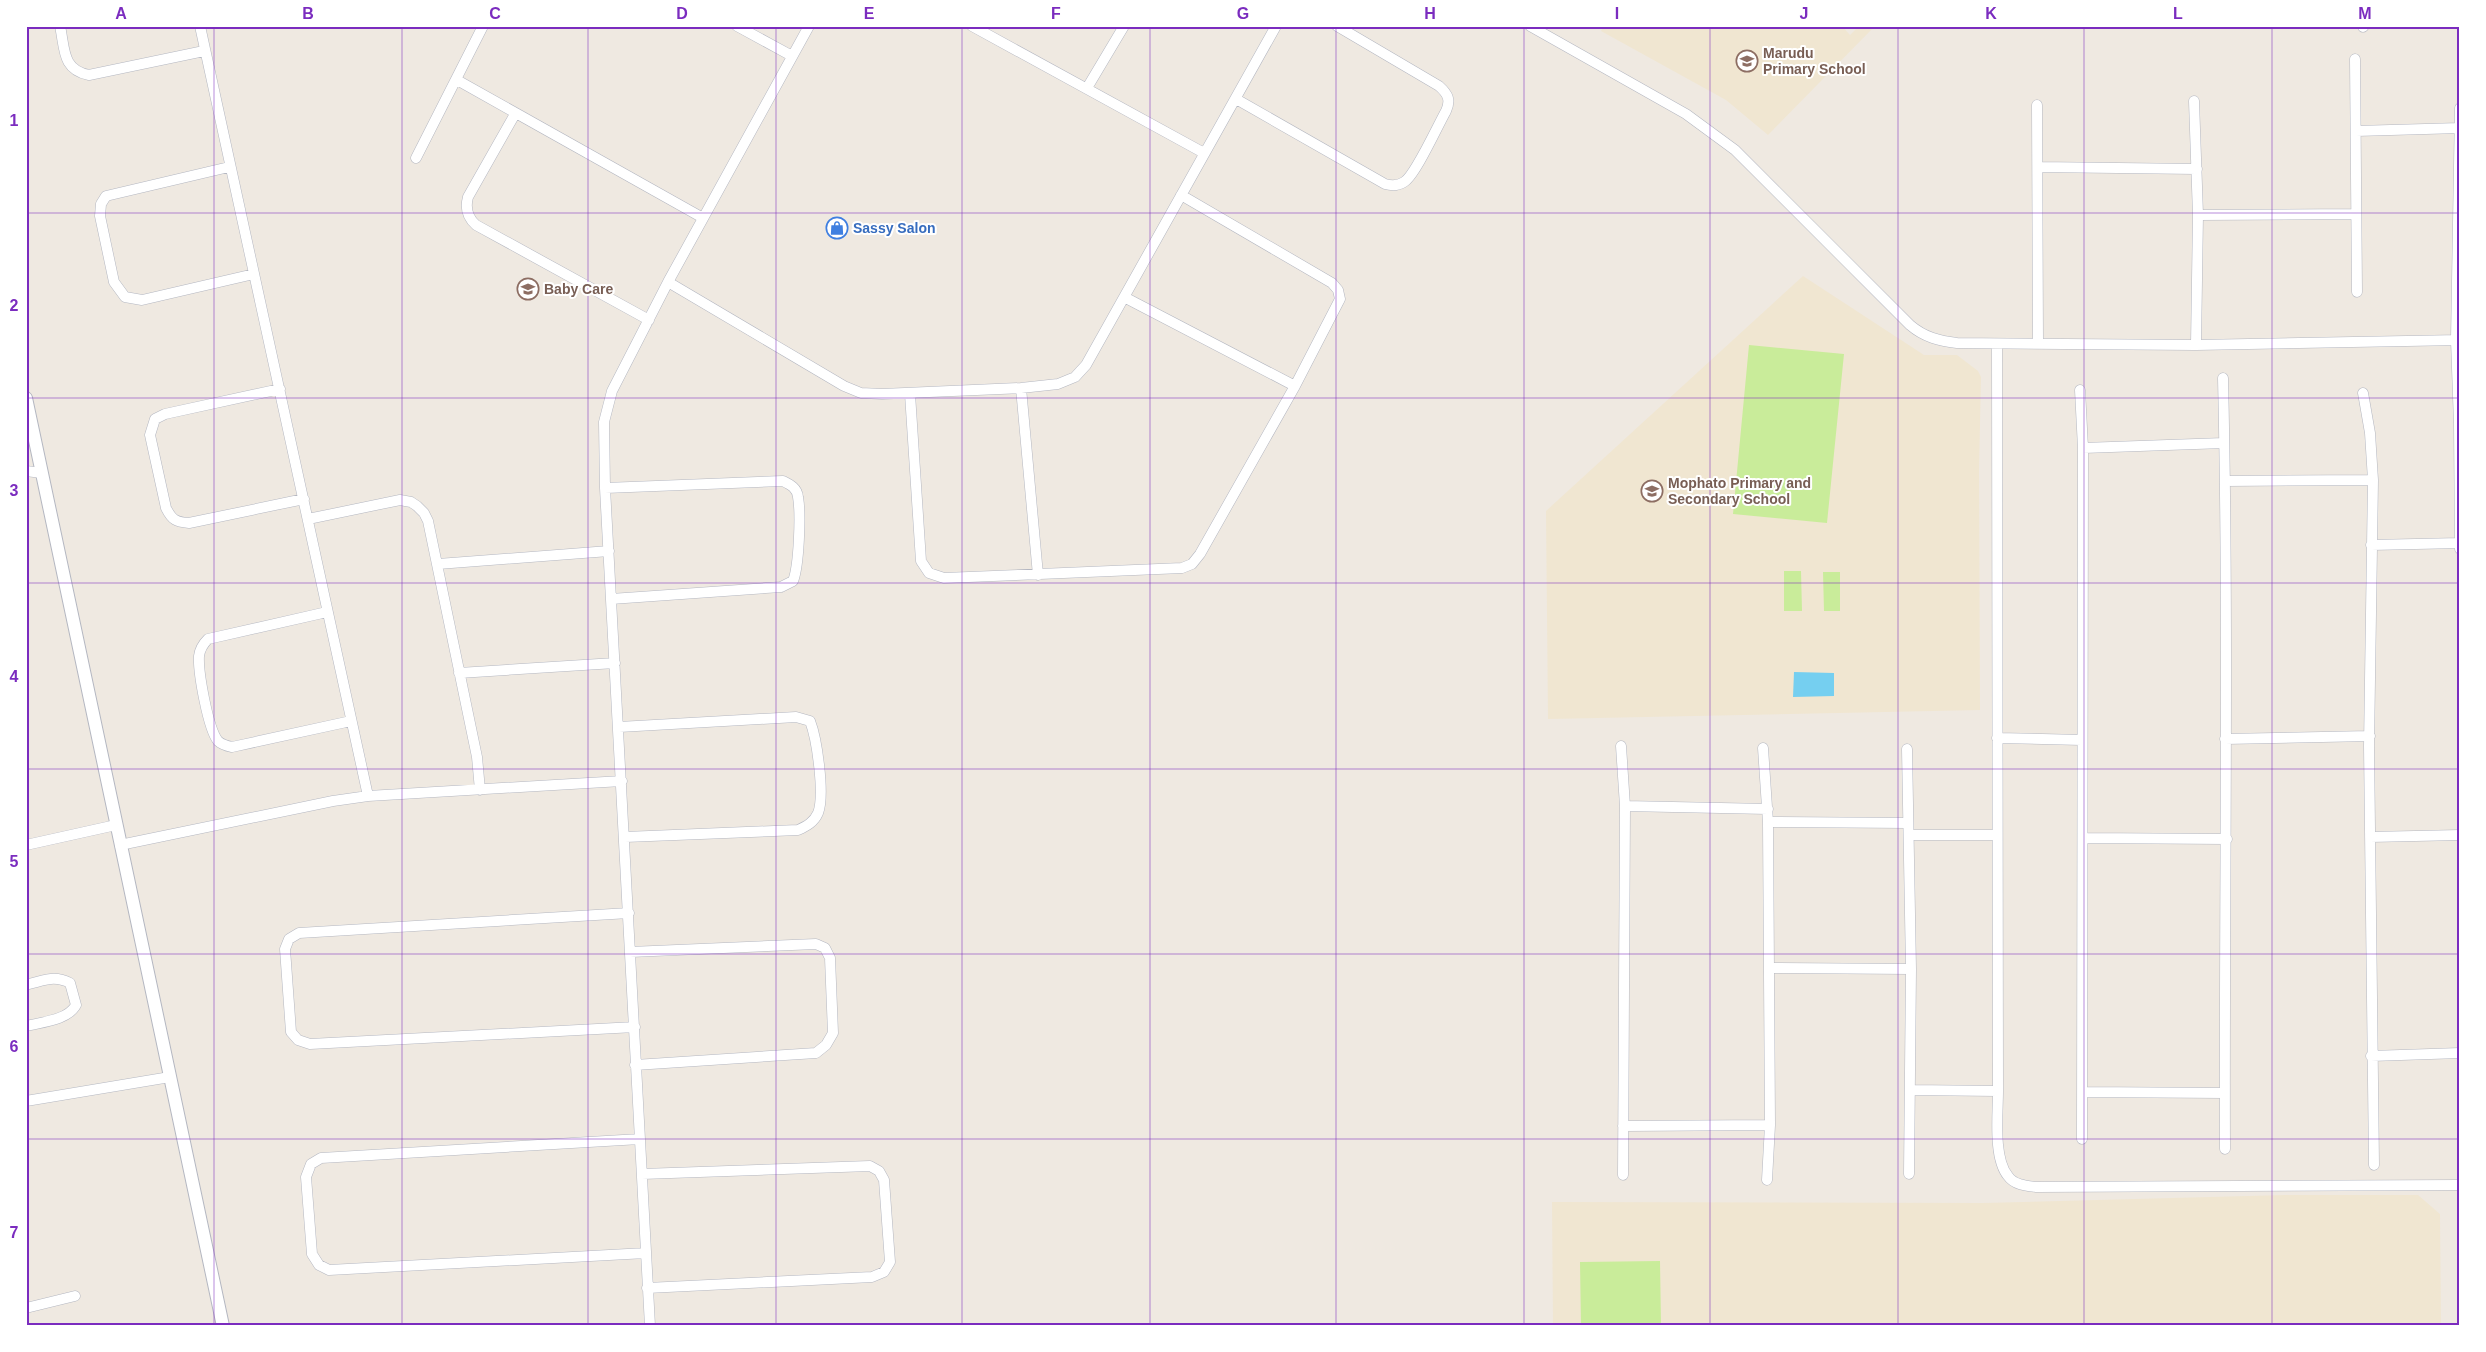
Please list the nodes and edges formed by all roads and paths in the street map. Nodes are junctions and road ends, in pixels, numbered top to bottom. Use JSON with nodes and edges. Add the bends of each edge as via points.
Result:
{"nodes":[{"id":1,"x":60,"y":26,"type":"edge"},
{"id":2,"x":200,"y":26,"type":"edge"},
{"id":3,"x":483,"y":26,"type":"edge"},
{"id":4,"x":737,"y":26,"type":"edge"},
{"id":5,"x":809,"y":26,"type":"edge"},
{"id":6,"x":972,"y":26,"type":"edge"},
{"id":7,"x":1124,"y":26,"type":"edge"},
{"id":8,"x":1276,"y":26,"type":"edge"},
{"id":9,"x":1337,"y":26,"type":"edge"},
{"id":10,"x":1530,"y":26,"type":"edge"},
{"id":11,"x":204,"y":52,"type":"junction"},
{"id":12,"x":792,"y":56,"type":"junction"},
{"id":13,"x":2355,"y":59,"type":"dead end"},
{"id":14,"x":457,"y":80,"type":"junction"},
{"id":15,"x":1087,"y":88,"type":"junction"},
{"id":16,"x":1236,"y":99,"type":"junction"},
{"id":17,"x":2194,"y":101,"type":"dead end"},
{"id":18,"x":2037,"y":105,"type":"dead end"},
{"id":19,"x":2460,"y":108,"type":"edge"},
{"id":20,"x":515,"y":114,"type":"junction"},
{"id":21,"x":2459,"y":128,"type":"edge"},
{"id":22,"x":2356,"y":131,"type":"junction"},
{"id":23,"x":1204,"y":154,"type":"junction"},
{"id":24,"x":416,"y":158,"type":"dead end"},
{"id":25,"x":229,"y":167,"type":"junction"},
{"id":26,"x":2038,"y":167,"type":"junction"},
{"id":27,"x":2197,"y":169,"type":"junction"},
{"id":28,"x":2459,"y":177,"type":"edge"},
{"id":29,"x":1182,"y":196,"type":"junction"},
{"id":30,"x":2356,"y":214,"type":"junction"},
{"id":31,"x":2198,"y":215,"type":"junction"},
{"id":32,"x":703,"y":218,"type":"junction"},
{"id":33,"x":254,"y":274,"type":"junction"},
{"id":34,"x":668,"y":282,"type":"junction"},
{"id":35,"x":2357,"y":292,"type":"dead end"},
{"id":36,"x":1124,"y":298,"type":"junction"},
{"id":37,"x":649,"y":320,"type":"junction"},
{"id":38,"x":2458,"y":340,"type":"edge"},
{"id":39,"x":1997,"y":344,"type":"junction"},
{"id":40,"x":2038,"y":344,"type":"junction"},
{"id":41,"x":2196,"y":345,"type":"junction"},
{"id":42,"x":2223,"y":378,"type":"dead end"},
{"id":43,"x":1295,"y":386,"type":"junction"},
{"id":44,"x":1021,"y":388,"type":"junction"},
{"id":45,"x":280,"y":389,"type":"junction"},
{"id":46,"x":2080,"y":390,"type":"dead end"},
{"id":47,"x":2363,"y":393,"type":"dead end"},
{"id":48,"x":910,"y":394,"type":"junction"},
{"id":49,"x":26,"y":398,"type":"edge"},
{"id":50,"x":2224,"y":443,"type":"junction"},
{"id":51,"x":2083,"y":448,"type":"junction"},
{"id":52,"x":26,"y":471,"type":"edge"},
{"id":53,"x":42,"y":472,"type":"junction"},
{"id":54,"x":2373,"y":480,"type":"junction"},
{"id":55,"x":2225,"y":481,"type":"junction"},
{"id":56,"x":605,"y":488,"type":"junction"},
{"id":57,"x":304,"y":498,"type":"junction"},
{"id":58,"x":308,"y":519,"type":"junction"},
{"id":59,"x":2371,"y":545,"type":"junction"},
{"id":60,"x":2459,"y":545,"type":"edge"},
{"id":61,"x":609,"y":551,"type":"junction"},
{"id":62,"x":438,"y":564,"type":"junction"},
{"id":63,"x":1038,"y":575,"type":"junction"},
{"id":64,"x":611,"y":598,"type":"junction"},
{"id":65,"x":327,"y":612,"type":"junction"},
{"id":66,"x":615,"y":663,"type":"junction"},
{"id":67,"x":459,"y":673,"type":"junction"},
{"id":68,"x":351,"y":721,"type":"junction"},
{"id":69,"x":619,"y":727,"type":"junction"},
{"id":70,"x":2370,"y":736,"type":"junction"},
{"id":71,"x":1997,"y":738,"type":"junction"},
{"id":72,"x":2225,"y":739,"type":"junction"},
{"id":73,"x":2082,"y":740,"type":"junction"},
{"id":74,"x":1621,"y":746,"type":"dead end"},
{"id":75,"x":1763,"y":748,"type":"dead end"},
{"id":76,"x":1907,"y":748,"type":"dead end"},
{"id":77,"x":622,"y":781,"type":"junction"},
{"id":78,"x":480,"y":790,"type":"junction"},
{"id":79,"x":368,"y":796,"type":"junction"},
{"id":80,"x":1625,"y":806,"type":"junction"},
{"id":81,"x":1768,"y":808,"type":"junction"},
{"id":82,"x":1768,"y":822,"type":"junction"},
{"id":83,"x":1908,"y":823,"type":"junction"},
{"id":84,"x":116,"y":825,"type":"junction"},
{"id":85,"x":1909,"y":835,"type":"junction"},
{"id":86,"x":1997,"y":835,"type":"junction"},
{"id":87,"x":2460,"y":835,"type":"edge"},
{"id":88,"x":625,"y":837,"type":"junction"},
{"id":89,"x":2370,"y":837,"type":"junction"},
{"id":90,"x":2084,"y":838,"type":"junction"},
{"id":91,"x":2227,"y":839,"type":"junction"},
{"id":92,"x":26,"y":844,"type":"edge"},
{"id":93,"x":120,"y":845,"type":"junction"},
{"id":94,"x":629,"y":913,"type":"junction"},
{"id":95,"x":630,"y":952,"type":"junction"},
{"id":96,"x":1770,"y":968,"type":"junction"},
{"id":97,"x":1911,"y":969,"type":"junction"},
{"id":98,"x":26,"y":985,"type":"edge"},
{"id":99,"x":26,"y":1026,"type":"edge"},
{"id":100,"x":634,"y":1027,"type":"junction"},
{"id":101,"x":2460,"y":1053,"type":"edge"},
{"id":102,"x":2372,"y":1056,"type":"junction"},
{"id":103,"x":635,"y":1065,"type":"junction"},
{"id":104,"x":170,"y":1077,"type":"junction"},
{"id":105,"x":1910,"y":1090,"type":"junction"},
{"id":106,"x":1998,"y":1091,"type":"junction"},
{"id":107,"x":2083,"y":1092,"type":"junction"},
{"id":108,"x":2225,"y":1093,"type":"junction"},
{"id":109,"x":26,"y":1101,"type":"edge"},
{"id":110,"x":1770,"y":1125,"type":"junction"},
{"id":111,"x":1622,"y":1126,"type":"junction"},
{"id":112,"x":640,"y":1139,"type":"junction"},
{"id":113,"x":2082,"y":1139,"type":"dead end"},
{"id":114,"x":2225,"y":1149,"type":"dead end"},
{"id":115,"x":2374,"y":1165,"type":"dead end"},
{"id":116,"x":642,"y":1174,"type":"junction"},
{"id":117,"x":1909,"y":1174,"type":"dead end"},
{"id":118,"x":1623,"y":1175,"type":"dead end"},
{"id":119,"x":1767,"y":1180,"type":"dead end"},
{"id":120,"x":2460,"y":1185,"type":"edge"},
{"id":121,"x":646,"y":1253,"type":"junction"},
{"id":122,"x":648,"y":1288,"type":"junction"},
{"id":123,"x":76,"y":1296,"type":"dead end"},
{"id":124,"x":26,"y":1308,"type":"edge"},
{"id":125,"x":224,"y":1326,"type":"edge"},
{"id":126,"x":650,"y":1326,"type":"edge"}],
"edges":[{"from":1,"to":11,"type":"street","via":[[68,63],[77,72],[89,75]]},
{"from":2,"to":11,"type":"street"},
{"from":3,"to":14,"type":"street"},
{"from":4,"to":12,"type":"street"},
{"from":5,"to":12,"type":"street"},
{"from":6,"to":15,"type":"street"},
{"from":7,"to":15,"type":"street"},
{"from":8,"to":16,"type":"street"},
{"from":9,"to":16,"type":"street","via":[[1447,93],[1449,104],[1446,111],[1404,183],[1385,184]]},
{"from":10,"to":39,"type":"street","via":[[1686,114],[1735,150],[1919,333],[1943,341]]},
{"from":11,"to":25,"type":"street"},
{"from":12,"to":32,"type":"street"},
{"from":13,"to":22,"type":"street"},
{"from":14,"to":20,"type":"street"},
{"from":14,"to":24,"type":"street"},
{"from":15,"to":23,"type":"street"},
{"from":16,"to":23,"type":"street"},
{"from":17,"to":27,"type":"street"},
{"from":18,"to":26,"type":"street"},
{"from":19,"to":21,"type":"street"},
{"from":20,"to":32,"type":"street"},
{"from":20,"to":37,"type":"street","via":[[468,197],[466,205],[470,219]]},
{"from":21,"to":22,"type":"street"},
{"from":21,"to":28,"type":"street"},
{"from":22,"to":30,"type":"street"},
{"from":23,"to":29,"type":"street"},
{"from":25,"to":33,"type":"street"},
{"from":25,"to":33,"type":"street","via":[[106,196],[100,212],[114,282],[125,296],[142,300]]},
{"from":26,"to":27,"type":"street"},
{"from":26,"to":40,"type":"street"},
{"from":27,"to":31,"type":"street"},
{"from":28,"to":38,"type":"street"},
{"from":29,"to":36,"type":"street"},
{"from":29,"to":43,"type":"street","via":[[1332,283],[1338,290],[1339,304]]},
{"from":30,"to":31,"type":"street"},
{"from":30,"to":35,"type":"street"},
{"from":31,"to":41,"type":"street"},
{"from":32,"to":34,"type":"street"},
{"from":33,"to":45,"type":"street"},
{"from":34,"to":37,"type":"street"},
{"from":34,"to":48,"type":"street","via":[[844,386],[861,393]]},
{"from":36,"to":43,"type":"street"},
{"from":36,"to":44,"type":"street","via":[[1086,365],[1075,377],[1058,384]]},
{"from":37,"to":56,"type":"street","via":[[606,407]]},
{"from":38,"to":41,"type":"street"},
{"from":38,"to":60,"type":"street"},
{"from":39,"to":40,"type":"street"},
{"from":39,"to":71,"type":"street"},
{"from":40,"to":41,"type":"street"},
{"from":42,"to":50,"type":"street"},
{"from":43,"to":63,"type":"street","via":[[1192,564],[1182,568]]},
{"from":44,"to":48,"type":"street"},
{"from":44,"to":63,"type":"street"},
{"from":45,"to":57,"type":"street"},
{"from":45,"to":57,"type":"street","via":[[165,414],[156,419],[150,435],[166,508],[170,518],[189,523]]},
{"from":46,"to":51,"type":"street"},
{"from":47,"to":54,"type":"street"},
{"from":48,"to":63,"type":"street","via":[[921,561],[929,573],[944,578]]},
{"from":49,"to":53,"type":"street"},
{"from":50,"to":51,"type":"street"},
{"from":50,"to":55,"type":"street"},
{"from":51,"to":73,"type":"street"},
{"from":52,"to":53,"type":"street"},
{"from":53,"to":84,"type":"street"},
{"from":54,"to":55,"type":"street"},
{"from":54,"to":59,"type":"street"},
{"from":55,"to":72,"type":"street"},
{"from":56,"to":61,"type":"street"},
{"from":56,"to":64,"type":"street","via":[[783,481],[793,486],[798,496],[798,568],[793,581],[781,587]]},
{"from":57,"to":58,"type":"street"},
{"from":58,"to":62,"type":"street","via":[[400,500],[411,502],[424,513]]},
{"from":58,"to":65,"type":"street"},
{"from":59,"to":60,"type":"street"},
{"from":59,"to":70,"type":"street"},
{"from":61,"to":62,"type":"street"},
{"from":61,"to":64,"type":"street"},
{"from":62,"to":67,"type":"street"},
{"from":64,"to":66,"type":"street"},
{"from":65,"to":68,"type":"street"},
{"from":65,"to":68,"type":"street","via":[[208,639],[201,646],[199,656],[204,700],[217,739],[232,747]]},
{"from":66,"to":67,"type":"street"},
{"from":66,"to":69,"type":"street"},
{"from":67,"to":78,"type":"street","via":[[477,757]]},
{"from":68,"to":79,"type":"street"},
{"from":69,"to":77,"type":"street"},
{"from":69,"to":88,"type":"street","via":[[796,717],[810,721],[816,736],[821,802],[814,820],[798,830]]},
{"from":70,"to":72,"type":"street"},
{"from":70,"to":89,"type":"street"},
{"from":71,"to":73,"type":"street"},
{"from":71,"to":86,"type":"street"},
{"from":72,"to":91,"type":"street"},
{"from":73,"to":90,"type":"street"},
{"from":74,"to":80,"type":"street"},
{"from":75,"to":81,"type":"street"},
{"from":76,"to":83,"type":"street"},
{"from":77,"to":78,"type":"street"},
{"from":77,"to":88,"type":"street"},
{"from":78,"to":79,"type":"street"},
{"from":79,"to":93,"type":"street","via":[[298,807]]},
{"from":80,"to":81,"type":"street"},
{"from":80,"to":111,"type":"street"},
{"from":81,"to":82,"type":"street"},
{"from":82,"to":83,"type":"street"},
{"from":82,"to":96,"type":"street"},
{"from":83,"to":85,"type":"street"},
{"from":84,"to":92,"type":"street"},
{"from":84,"to":93,"type":"street"},
{"from":85,"to":86,"type":"street"},
{"from":85,"to":97,"type":"street"},
{"from":86,"to":106,"type":"street"},
{"from":87,"to":89,"type":"street"},
{"from":88,"to":94,"type":"street"},
{"from":89,"to":102,"type":"street"},
{"from":90,"to":91,"type":"street"},
{"from":90,"to":107,"type":"street"},
{"from":91,"to":108,"type":"street"},
{"from":93,"to":104,"type":"street"},
{"from":94,"to":95,"type":"street"},
{"from":94,"to":100,"type":"street","via":[[299,933],[289,939],[285,949],[291,1032],[298,1040],[310,1044]]},
{"from":95,"to":100,"type":"street"},
{"from":95,"to":103,"type":"street","via":[[816,944],[824,948],[830,958],[833,1033],[816,1053]]},
{"from":96,"to":97,"type":"street"},
{"from":96,"to":110,"type":"street"},
{"from":97,"to":105,"type":"street"},
{"from":98,"to":99,"type":"street","via":[[61,978],[70,983],[76,1005],[65,1016]]},
{"from":100,"to":103,"type":"street"},
{"from":101,"to":102,"type":"street"},
{"from":102,"to":115,"type":"street"},
{"from":103,"to":112,"type":"street"},
{"from":104,"to":109,"type":"street"},
{"from":104,"to":125,"type":"street"},
{"from":105,"to":106,"type":"street"},
{"from":105,"to":117,"type":"street"},
{"from":106,"to":120,"type":"street","via":[[1999,1156],[2008,1178],[2022,1186]]},
{"from":107,"to":108,"type":"street"},
{"from":107,"to":113,"type":"street"},
{"from":108,"to":114,"type":"street"},
{"from":110,"to":111,"type":"street"},
{"from":110,"to":119,"type":"street"},
{"from":111,"to":118,"type":"street"},
{"from":112,"to":116,"type":"street"},
{"from":112,"to":121,"type":"street","via":[[321,1158],[311,1164],[306,1177],[312,1254],[319,1266],[329,1270]]},
{"from":116,"to":121,"type":"street"},
{"from":116,"to":122,"type":"street","via":[[870,1166],[879,1171],[884,1180],[890,1262],[884,1272],[872,1277]]},
{"from":121,"to":122,"type":"street"},
{"from":122,"to":126,"type":"street"},
{"from":123,"to":124,"type":"street"}]}
